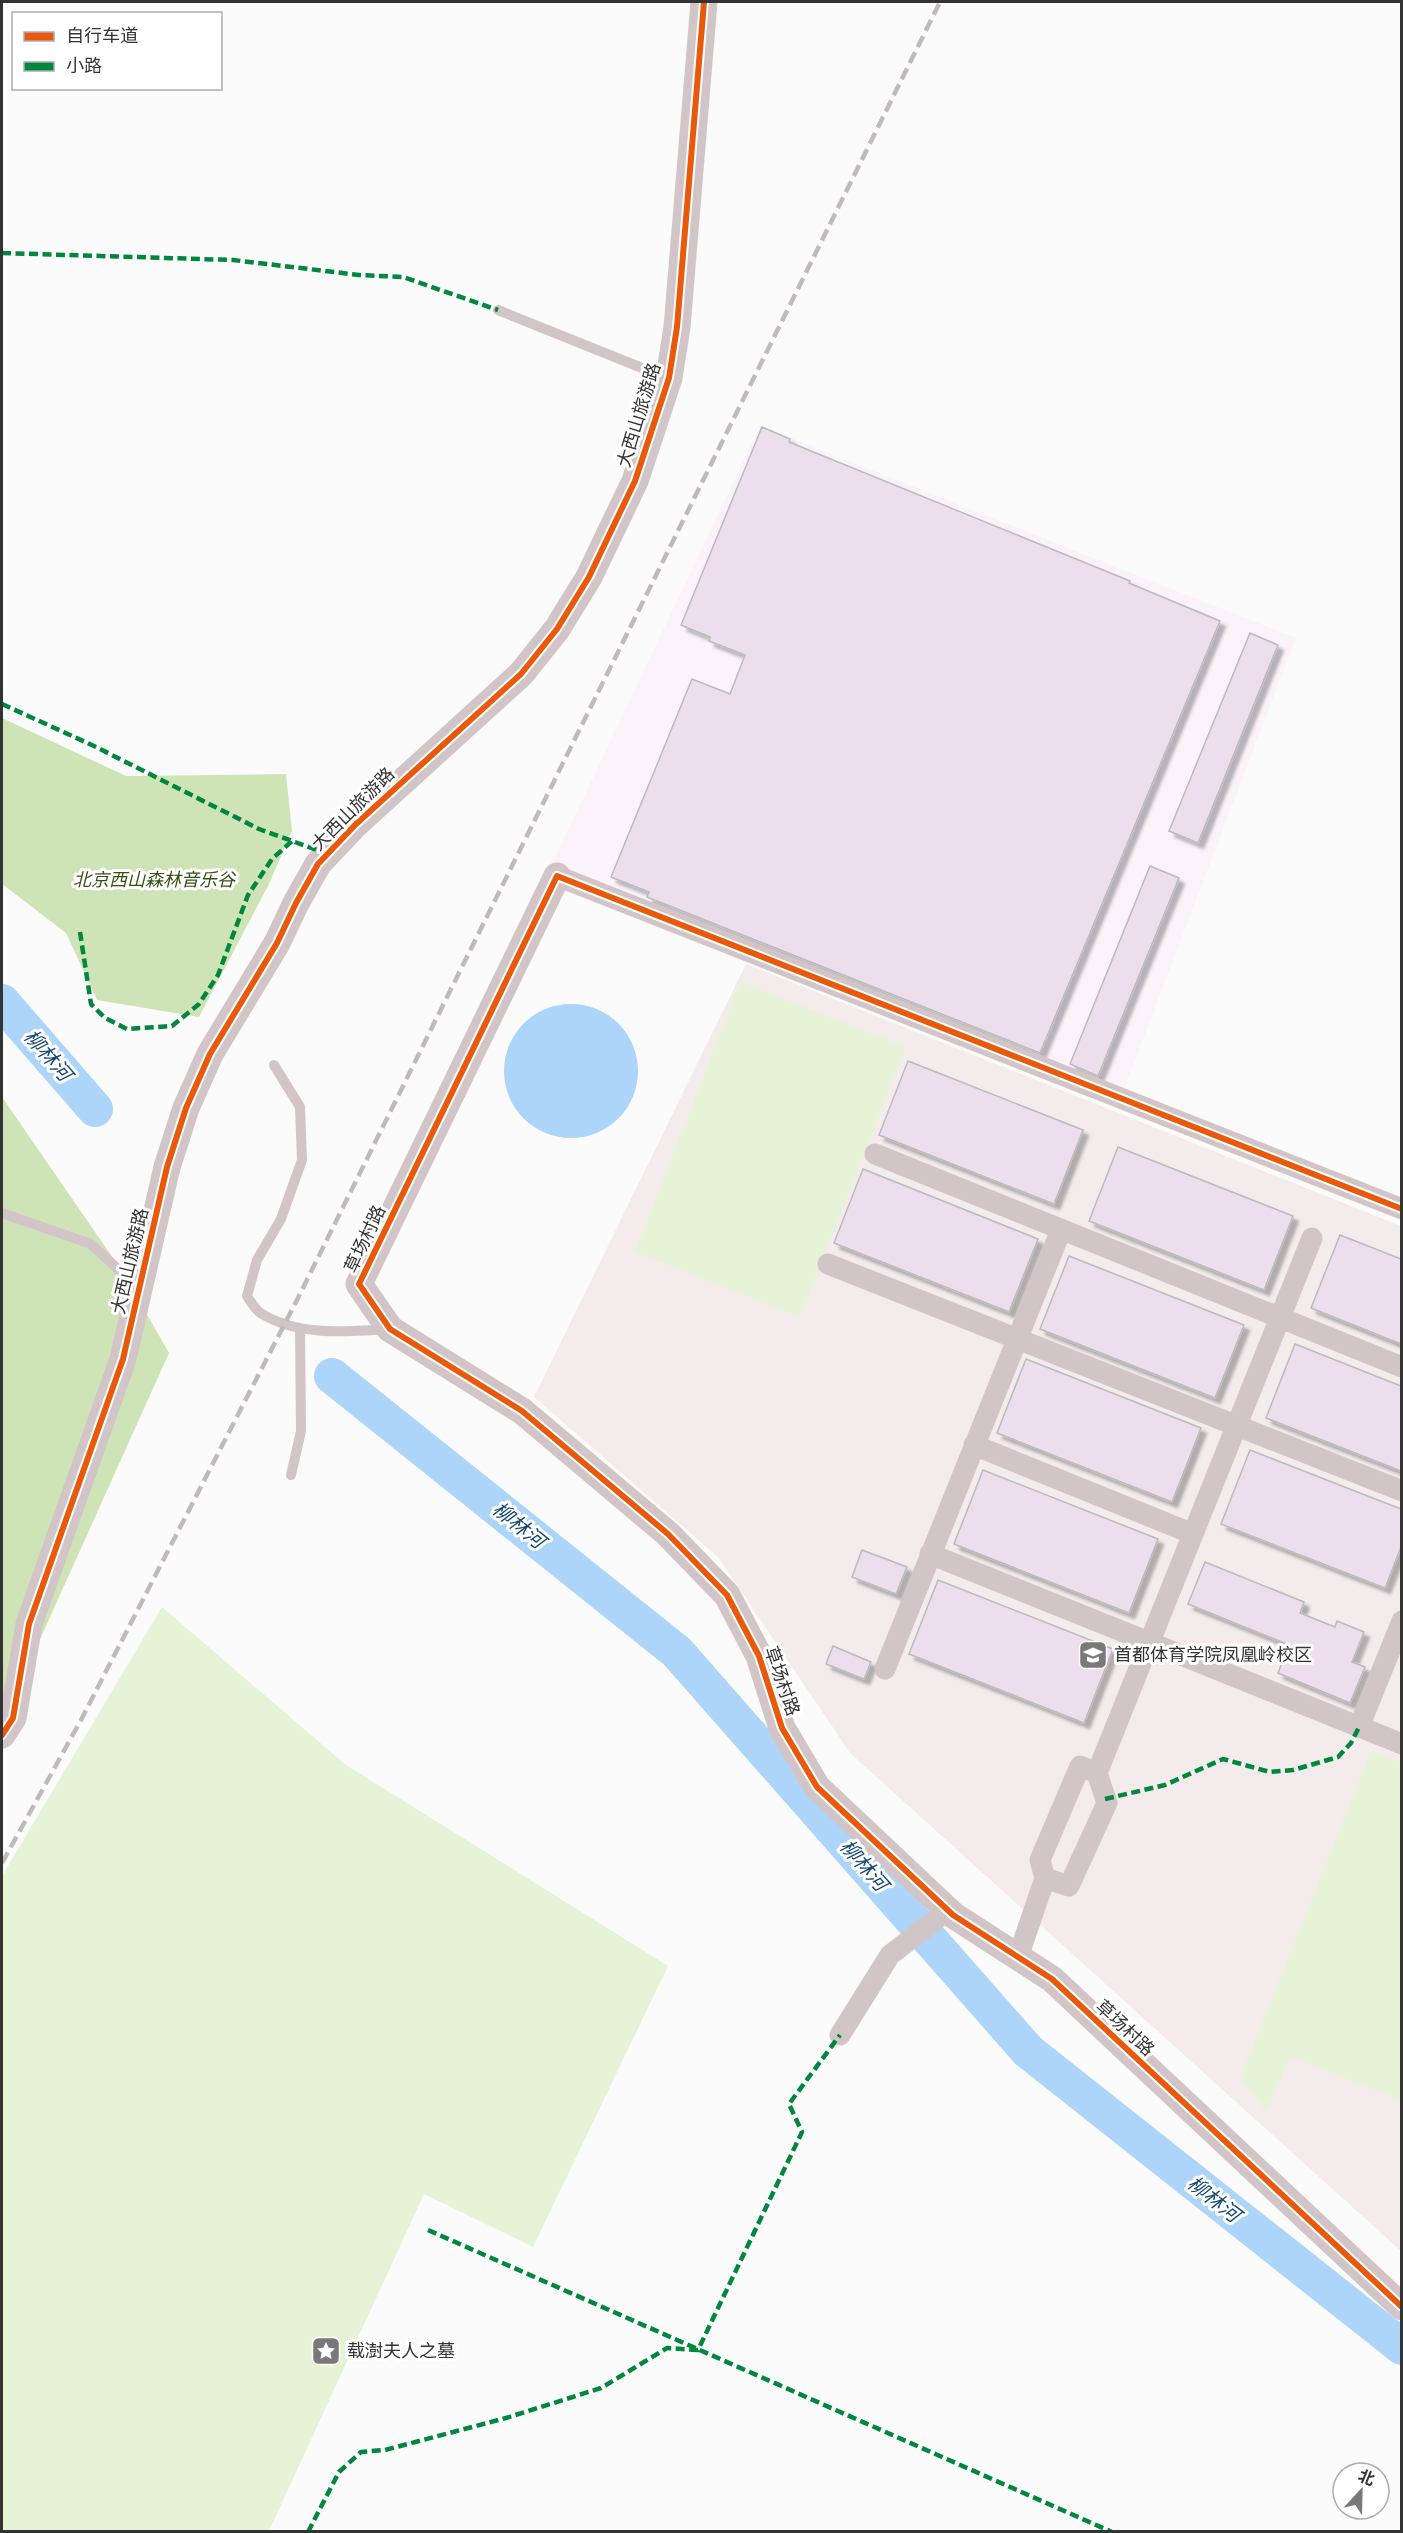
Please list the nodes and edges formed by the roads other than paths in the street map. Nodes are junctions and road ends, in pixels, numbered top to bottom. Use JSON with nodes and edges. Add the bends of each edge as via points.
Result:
{"nodes":[{"id":1,"x":704,"y":2,"type":"edge"},
{"id":2,"x":498,"y":310,"type":"dead end"},
{"id":3,"x":669,"y":378,"type":"junction"},
{"id":4,"x":557,"y":876,"type":"joint"},
{"id":5,"x":274,"y":1065,"type":"dead end"},
{"id":6,"x":875,"y":1154,"type":"dead end"},
{"id":7,"x":1401,"y":1209,"type":"edge"},
{"id":8,"x":2,"y":1213,"type":"edge"},
{"id":9,"x":1061,"y":1230,"type":"junction"},
{"id":10,"x":1312,"y":1238,"type":"dead end"},
{"id":11,"x":828,"y":1264,"type":"dead end"},
{"id":12,"x":139,"y":1289,"type":"junction"},
{"id":13,"x":1280,"y":1318,"type":"junction"},
{"id":14,"x":300,"y":1329,"type":"junction"},
{"id":15,"x":390,"y":1329,"type":"junction"},
{"id":16,"x":1017,"y":1339,"type":"junction"},
{"id":17,"x":1401,"y":1367,"type":"edge"},
{"id":18,"x":1237,"y":1426,"type":"junction"},
{"id":19,"x":974,"y":1445,"type":"junction"},
{"id":20,"x":291,"y":1476,"type":"dead end"},
{"id":21,"x":1401,"y":1491,"type":"edge"},
{"id":22,"x":1193,"y":1534,"type":"junction"},
{"id":23,"x":930,"y":1554,"type":"junction"},
{"id":24,"x":1401,"y":1621,"type":"edge"},
{"id":25,"x":1149,"y":1643,"type":"junction"},
{"id":26,"x":885,"y":1669,"type":"dead end"},
{"id":27,"x":4,"y":1725,"type":"edge"},
{"id":28,"x":1359,"y":1727,"type":"junction"},
{"id":29,"x":1401,"y":1743,"type":"edge"},
{"id":30,"x":1097,"y":1773,"type":"junction"},
{"id":31,"x":1045,"y":1878,"type":"junction"},
{"id":32,"x":943,"y":1914,"type":"junction"},
{"id":33,"x":1018,"y":1957,"type":"junction"},
{"id":34,"x":840,"y":2036,"type":"dead end"},
{"id":35,"x":1401,"y":2307,"type":"edge"}],
"edges":[{"from":1,"to":3,"type":"street","name":"大西山旅游路","via":[[677,327]]},
{"from":2,"to":3,"type":"lane"},
{"from":3,"to":12,"type":"street","name":"大西山旅游路","via":[[635,482],[594,568],[557,629],[521,674],[356,824],[318,864],[277,943],[210,1054],[186,1108],[167,1167]]},
{"from":4,"to":7,"type":"street"},
{"from":4,"to":15,"type":"street","name":"草场村路","via":[[358,1284]]},
{"from":5,"to":14,"type":"lane","via":[[300,1107],[302,1160],[281,1219],[257,1260],[247,1296],[260,1313]]},
{"from":6,"to":9,"type":"street"},
{"from":8,"to":12,"type":"lane","via":[[91,1245]]},
{"from":9,"to":13,"type":"street"},
{"from":9,"to":16,"type":"street"},
{"from":10,"to":13,"type":"street"},
{"from":11,"to":16,"type":"street"},
{"from":12,"to":27,"type":"street","name":"大西山旅游路","via":[[123,1359],[29,1624],[13,1718]]},
{"from":13,"to":17,"type":"street"},
{"from":13,"to":18,"type":"street"},
{"from":14,"to":15,"type":"lane"},
{"from":14,"to":20,"type":"lane","via":[[301,1431]]},
{"from":15,"to":32,"type":"street","name":"草场村路","via":[[522,1411],[668,1534],[727,1595],[759,1656],[782,1728],[817,1787]]},
{"from":16,"to":18,"type":"street"},
{"from":16,"to":19,"type":"street"},
{"from":18,"to":21,"type":"street"},
{"from":18,"to":22,"type":"street"},
{"from":19,"to":22,"type":"street"},
{"from":19,"to":23,"type":"street"},
{"from":22,"to":25,"type":"street"},
{"from":23,"to":25,"type":"street"},
{"from":23,"to":26,"type":"street"},
{"from":24,"to":28,"type":"street"},
{"from":25,"to":28,"type":"street"},
{"from":25,"to":30,"type":"street"},
{"from":28,"to":29,"type":"street"},
{"from":30,"to":31,"type":"street","via":[[1080,1766],[1040,1860]]},
{"from":30,"to":31,"type":"street","via":[[1107,1803],[1069,1886]]},
{"from":31,"to":33,"type":"street"},
{"from":32,"to":33,"type":"street","name":"草场村路"},
{"from":32,"to":34,"type":"street","via":[[890,1955]]},
{"from":33,"to":35,"type":"street","name":"草场村路","via":[[1052,1979]]}]}
